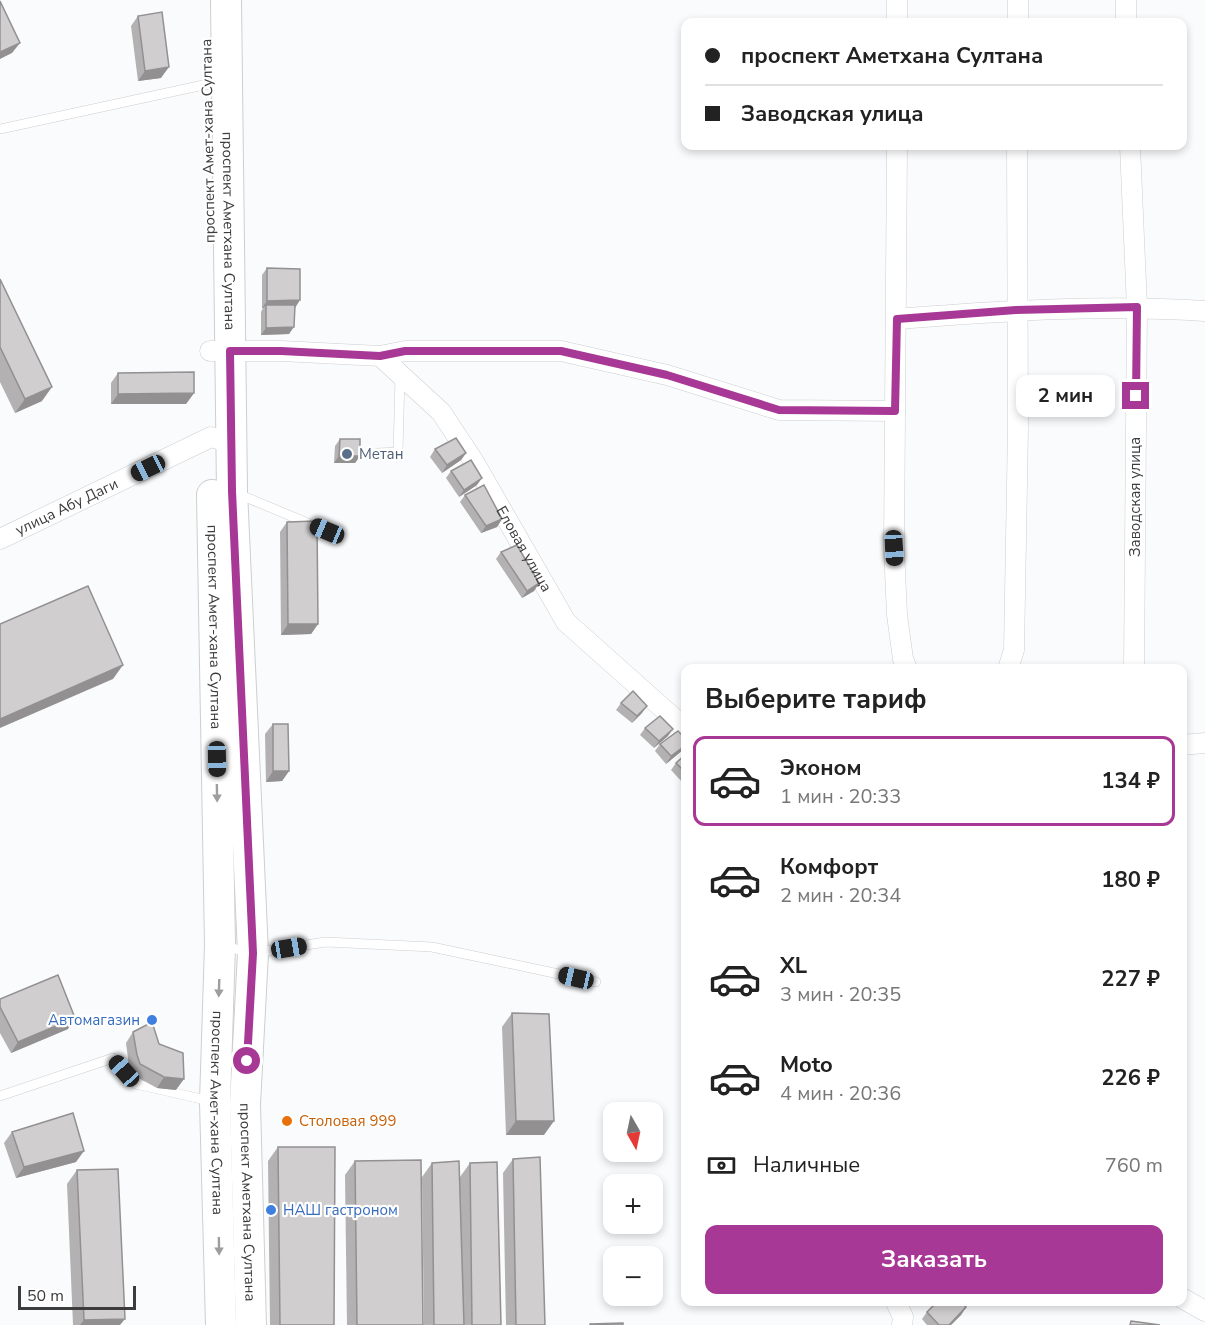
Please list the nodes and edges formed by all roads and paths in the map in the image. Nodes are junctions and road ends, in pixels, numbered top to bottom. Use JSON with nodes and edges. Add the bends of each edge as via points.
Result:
{"nodes":[{"id":1,"x":207,"y":0,"type":"edge"},
{"id":2,"x":226,"y":0,"type":"edge"},
{"id":3,"x":897,"y":0,"type":"edge"},
{"id":4,"x":1018,"y":0,"type":"edge"},
{"id":5,"x":1126,"y":0,"type":"edge"},
{"id":6,"x":897,"y":18,"type":"edge"},
{"id":7,"x":1018,"y":18,"type":"edge"},
{"id":8,"x":1126,"y":18,"type":"edge"},
{"id":9,"x":217,"y":88,"type":"junction"},
{"id":10,"x":0,"y":129,"type":"edge"},
{"id":11,"x":897,"y":150,"type":"edge"},
{"id":12,"x":1017,"y":150,"type":"edge"},
{"id":13,"x":1130,"y":150,"type":"edge"},
{"id":14,"x":1137,"y":307,"type":"junction"},
{"id":15,"x":1016,"y":310,"type":"junction"},
{"id":16,"x":1205,"y":311,"type":"edge"},
{"id":17,"x":897,"y":319,"type":"junction"},
{"id":18,"x":220,"y":351,"type":"junction"},
{"id":19,"x":380,"y":356,"type":"junction"},
{"id":20,"x":400,"y":375,"type":"junction"},
{"id":21,"x":895,"y":411,"type":"junction"},
{"id":22,"x":221,"y":440,"type":"junction"},
{"id":23,"x":378,"y":453,"type":"dead end"},
{"id":24,"x":227,"y":489,"type":"junction"},
{"id":25,"x":327,"y":531,"type":"dead end"},
{"id":26,"x":0,"y":539,"type":"edge"},
{"id":27,"x":905,"y":664,"type":"edge"},
{"id":28,"x":1010,"y":664,"type":"edge"},
{"id":29,"x":1134,"y":664,"type":"edge"},
{"id":30,"x":681,"y":725,"type":"edge"},
{"id":31,"x":1205,"y":743,"type":"edge"},
{"id":32,"x":1187,"y":745,"type":"edge"},
{"id":33,"x":220,"y":945,"type":"junction"},
{"id":34,"x":253,"y":953,"type":"junction"},
{"id":35,"x":596,"y":982,"type":"dead end"},
{"id":36,"x":0,"y":1096,"type":"edge"},
{"id":37,"x":230,"y":1103,"type":"junction"},
{"id":38,"x":1187,"y":1301,"type":"edge"},
{"id":39,"x":1205,"y":1311,"type":"edge"},
{"id":40,"x":221,"y":1325,"type":"edge"},
{"id":41,"x":251,"y":1325,"type":"edge"}],
"edges":[{"from":1,"to":9,"type":"main road","name":"проспект Амет-хана Султана"},
{"from":2,"to":9,"type":"main road"},
{"from":3,"to":6,"type":"street"},
{"from":4,"to":7,"type":"street"},
{"from":5,"to":8,"type":"street"},
{"from":9,"to":10,"type":"lane"},
{"from":9,"to":18,"type":"main road","name":"проспект Амет-хана Султана"},
{"from":11,"to":17,"type":"street"},
{"from":12,"to":15,"type":"street"},
{"from":13,"to":14,"type":"street","name":"Заводская улица"},
{"from":14,"to":15,"type":"street"},
{"from":14,"to":16,"type":"street"},
{"from":14,"to":29,"type":"street","name":"Заводская улица"},
{"from":15,"to":17,"type":"street"},
{"from":15,"to":28,"type":"street","via":[[1014,650]]},
{"from":17,"to":21,"type":"street"},
{"from":18,"to":19,"type":"street"},
{"from":18,"to":22,"type":"main road","name":"проспект Амет-хана Султана"},
{"from":19,"to":20,"type":"street","name":"Еловая улица"},
{"from":19,"to":21,"type":"street","via":[[405,351],[561,351],[667,375],[779,410]]},
{"from":20,"to":23,"type":"lane","via":[[399,452]]},
{"from":20,"to":30,"type":"street","name":"Еловая улица","via":[[441,412],[566,622]]},
{"from":21,"to":27,"type":"street","via":[[894,548],[897,615]]},
{"from":22,"to":24,"type":"main road","name":"проспект Аметхана Султана"},
{"from":22,"to":26,"type":"street","name":"улица Абу Даги"},
{"from":22,"to":33,"type":"main road","name":"проспект Амет-хана Султана","one_way":true},
{"from":24,"to":25,"type":"lane"},
{"from":24,"to":34,"type":"main road","name":"проспект Аметхана Султана"},
{"from":31,"to":32,"type":"street"},
{"from":33,"to":34,"type":"lane"},
{"from":33,"to":37,"type":"main road","name":"проспект Амет-хана Султана","one_way":true},
{"from":34,"to":35,"type":"lane","via":[[326,942],[432,947]]},
{"from":34,"to":37,"type":"main road","name":"проспект Аметхана Султана"},
{"from":36,"to":37,"type":"lane","via":[[112,1058],[136,1084]]},
{"from":37,"to":40,"type":"main road","name":"проспект Амет-хана Султана","one_way":true},
{"from":37,"to":41,"type":"main road","name":"проспект Аметхана Султана"},
{"from":38,"to":39,"type":"street"}]}
